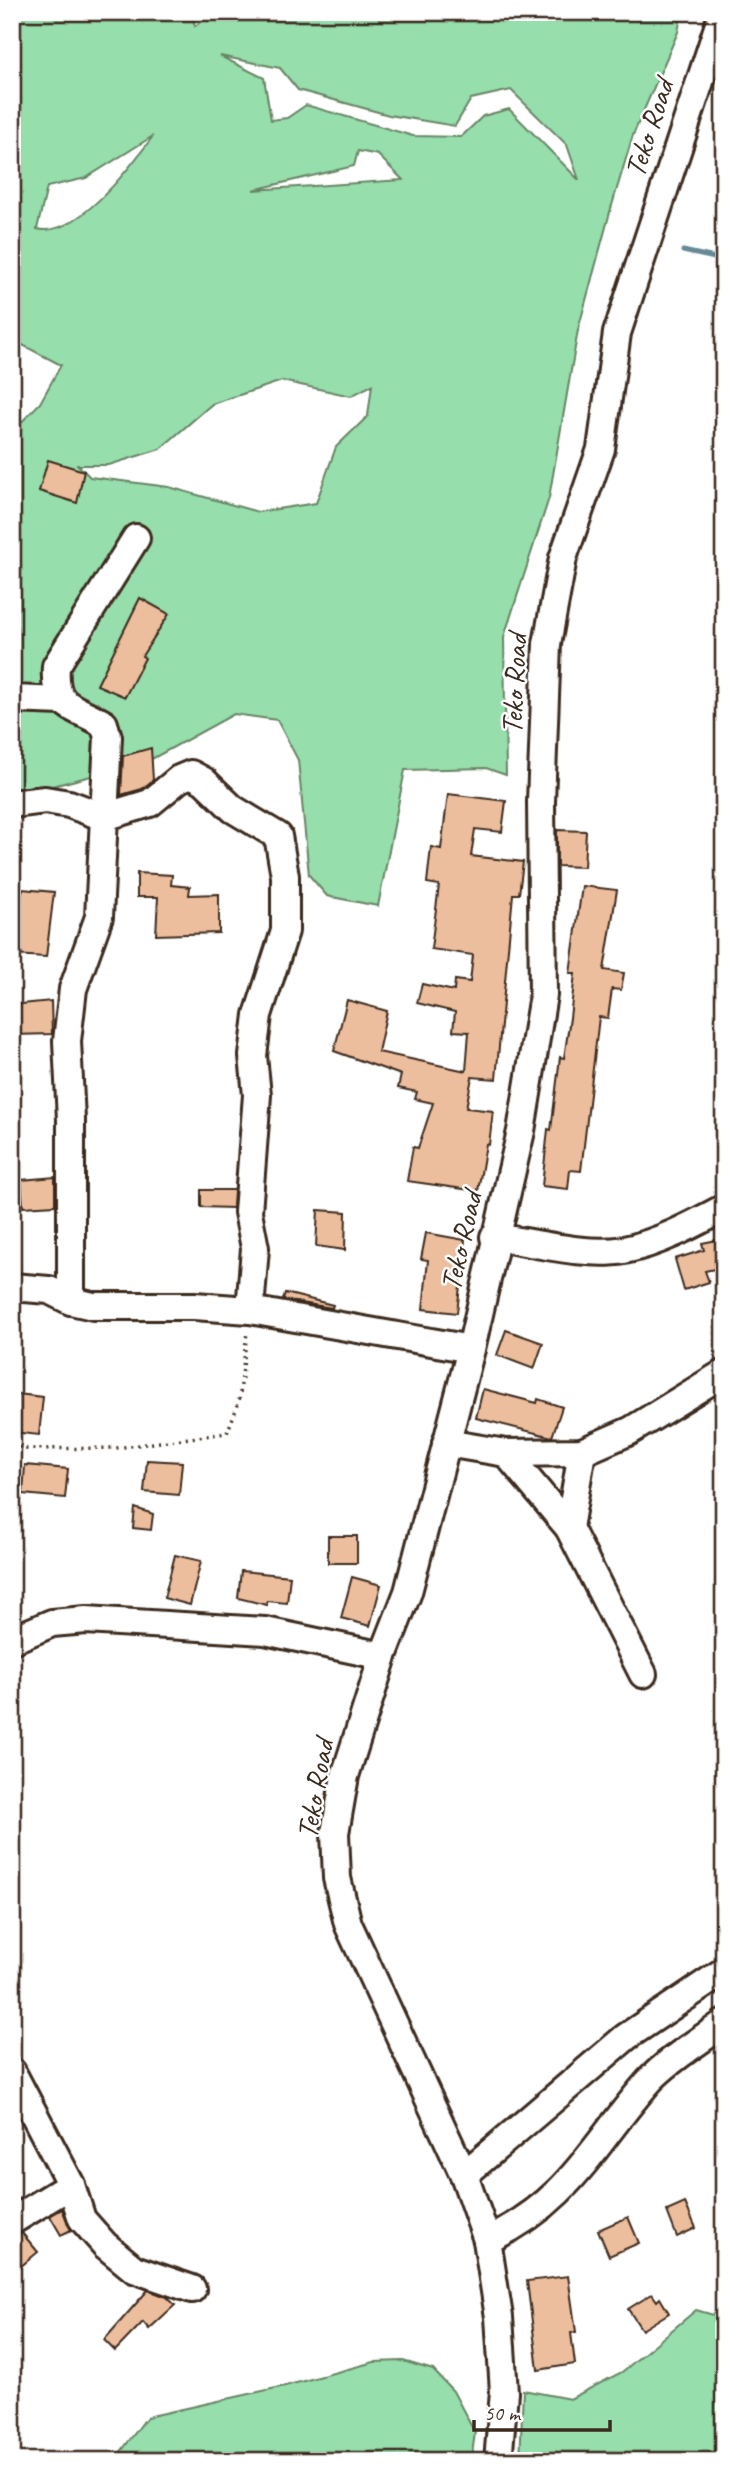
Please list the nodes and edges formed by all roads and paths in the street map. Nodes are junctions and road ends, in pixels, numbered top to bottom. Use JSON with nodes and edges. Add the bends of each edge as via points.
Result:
{"nodes":[{"id":1,"x":723,"y":12,"type":"edge"},
{"id":2,"x":136,"y":538,"type":"dead end"},
{"id":3,"x":12,"y":699,"type":"edge"},
{"id":4,"x":62,"y":701,"type":"junction"},
{"id":5,"x":12,"y":804,"type":"edge"},
{"id":6,"x":104,"y":817,"type":"junction"},
{"id":7,"x":724,"y":1208,"type":"edge"},
{"id":8,"x":494,"y":1237,"type":"junction"},
{"id":9,"x":12,"y":1287,"type":"edge"},
{"id":10,"x":71,"y":1301,"type":"junction"},
{"id":11,"x":250,"y":1310,"type":"junction"},
{"id":12,"x":471,"y":1349,"type":"junction"},
{"id":13,"x":724,"y":1373,"type":"edge"},
{"id":14,"x":446,"y":1443,"type":"junction"},
{"id":15,"x":12,"y":1444,"type":"edge"},
{"id":16,"x":582,"y":1452,"type":"junction"},
{"id":17,"x":506,"y":1453,"type":"junction"},
{"id":18,"x":569,"y":1528,"type":"junction"},
{"id":19,"x":12,"y":1640,"type":"edge"},
{"id":20,"x":383,"y":1656,"type":"junction"},
{"id":21,"x":643,"y":1674,"type":"dead end"},
{"id":22,"x":724,"y":1971,"type":"edge"},
{"id":23,"x":724,"y":2023,"type":"edge"},
{"id":24,"x":12,"y":2072,"type":"edge"},
{"id":25,"x":464,"y":2175,"type":"junction"},
{"id":26,"x":71,"y":2185,"type":"junction"},
{"id":27,"x":12,"y":2221,"type":"edge"},
{"id":28,"x":487,"y":2240,"type":"junction"},
{"id":29,"x":192,"y":2289,"type":"dead end"},
{"id":30,"x":498,"y":2461,"type":"edge"}],
"edges":[{"from":1,"to":8,"type":"street","name":"Teko Road","via":[[617,333],[601,449],[563,558],[547,643],[541,803],[542,995],[521,1131]]},
{"from":2,"to":4,"type":"street","via":[[56,666],[54,688]]},
{"from":3,"to":4,"type":"street"},
{"from":4,"to":6,"type":"street","via":[[104,724],[108,737]]},
{"from":5,"to":6,"type":"street","via":[[45,800]]},
{"from":6,"to":10,"type":"street","via":[[99,918],[73,989],[67,1041]]},
{"from":6,"to":11,"type":"street","via":[[150,803],[191,774],[205,781],[233,809],[278,836],[285,876],[285,931],[258,1015],[253,1056],[257,1095],[248,1212],[255,1248]]},
{"from":7,"to":8,"type":"street","via":[[672,1235],[622,1250]]},
{"from":8,"to":12,"type":"street","name":"Teko Road"},
{"from":9,"to":10,"type":"street","via":[[49,1290]]},
{"from":10,"to":11,"type":"street","via":[[93,1306]]},
{"from":11,"to":12,"type":"street"},
{"from":11,"to":15,"type":"path","via":[[239,1402],[227,1433],[116,1448],[26,1449]]},
{"from":12,"to":14,"type":"street","name":"Teko Road"},
{"from":13,"to":16,"type":"street","via":[[630,1431]]},
{"from":14,"to":17,"type":"street"},
{"from":14,"to":20,"type":"street","name":"Teko Road","via":[[408,1592]]},
{"from":16,"to":17,"type":"street"},
{"from":16,"to":18,"type":"street"},
{"from":17,"to":18,"type":"street"},
{"from":18,"to":21,"type":"street"},
{"from":19,"to":20,"type":"street","via":[[52,1623],[86,1620],[265,1631]]},
{"from":20,"to":25,"type":"street","name":"Teko Road","via":[[345,1776],[335,1833],[337,1878],[348,1924]]},
{"from":22,"to":25,"type":"street","via":[[626,2037]]},
{"from":23,"to":28,"type":"street","via":[[652,2078],[556,2197]]},
{"from":24,"to":26,"type":"street"},
{"from":25,"to":28,"type":"street","name":"Teko Road"},
{"from":26,"to":27,"type":"street"},
{"from":26,"to":29,"type":"street","via":[[82,2219],[105,2245],[134,2269]]},
{"from":28,"to":30,"type":"street","name":"Teko Road","via":[[504,2392]]}]}
